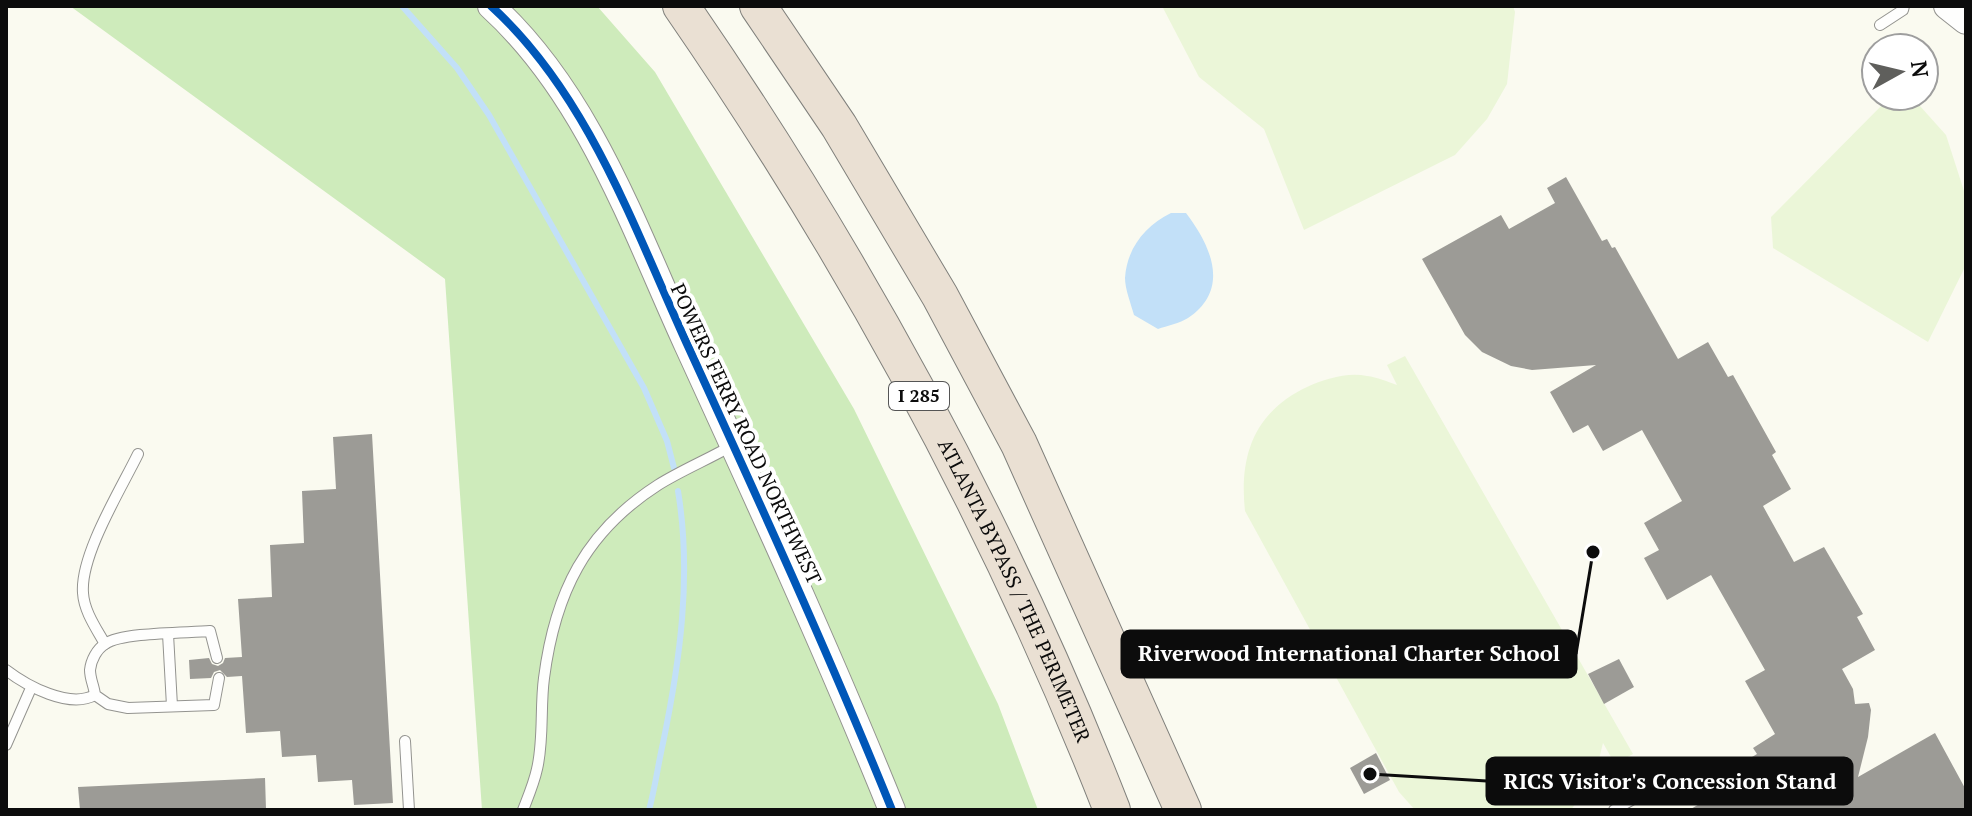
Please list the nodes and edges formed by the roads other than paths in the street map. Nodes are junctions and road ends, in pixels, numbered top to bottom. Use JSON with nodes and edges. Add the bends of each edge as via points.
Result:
{"nodes":[{"id":1,"x":491,"y":6,"type":"edge"},
{"id":2,"x":681,"y":6,"type":"edge"},
{"id":3,"x":758,"y":6,"type":"edge"},
{"id":4,"x":1904,"y":6,"type":"edge"},
{"id":5,"x":1947,"y":6,"type":"edge"},
{"id":6,"x":1966,"y":21,"type":"edge"},
{"id":7,"x":1880,"y":25,"type":"dead end"},
{"id":8,"x":733,"y":445,"type":"junction"},
{"id":9,"x":138,"y":454,"type":"dead end"},
{"id":10,"x":168,"y":634,"type":"junction"},
{"id":11,"x":105,"y":644,"type":"junction"},
{"id":12,"x":217,"y":658,"type":"dead end"},
{"id":13,"x":6,"y":670,"type":"edge"},
{"id":14,"x":219,"y":678,"type":"dead end"},
{"id":15,"x":31,"y":688,"type":"junction"},
{"id":16,"x":95,"y":695,"type":"junction"},
{"id":17,"x":172,"y":706,"type":"junction"},
{"id":18,"x":405,"y":741,"type":"dead end"},
{"id":19,"x":6,"y":745,"type":"edge"},
{"id":20,"x":1677,"y":774,"type":"dead end"},
{"id":21,"x":409,"y":810,"type":"edge"},
{"id":22,"x":523,"y":810,"type":"edge"},
{"id":23,"x":892,"y":810,"type":"edge"},
{"id":24,"x":1112,"y":810,"type":"edge"},
{"id":25,"x":1183,"y":810,"type":"edge"},
{"id":26,"x":1614,"y":810,"type":"edge"}],
"edges":[{"from":1,"to":8,"type":"street","name":"POWERS FERRY ROAD NORTHWEST","via":[[552,76],[596,148]]},
{"from":2,"to":24,"type":"highway","name":"ATLANTA BYPASS / THE PERIMETER","number":"I 285","via":[[880,322],[979,508]]},
{"from":3,"to":25,"type":"highway","via":[[855,152],[1005,417]]},
{"from":4,"to":7,"type":"lane"},
{"from":5,"to":6,"type":"street"},
{"from":8,"to":22,"type":"lane","via":[[625,508],[594,539],[575,570],[548,650],[538,768]]},
{"from":8,"to":23,"type":"street","name":"POWERS FERRY ROAD NORTHWEST"},
{"from":9,"to":11,"type":"lane","via":[[84,573],[83,595]]},
{"from":10,"to":11,"type":"lane"},
{"from":10,"to":12,"type":"lane","via":[[210,631]]},
{"from":10,"to":17,"type":"lane"},
{"from":11,"to":16,"type":"lane","via":[[90,670]]},
{"from":13,"to":15,"type":"lane"},
{"from":14,"to":17,"type":"lane","via":[[214,705]]},
{"from":15,"to":16,"type":"lane","via":[[67,697]]},
{"from":15,"to":19,"type":"lane"},
{"from":16,"to":17,"type":"lane","via":[[118,707]]},
{"from":18,"to":21,"type":"lane"},
{"from":20,"to":26,"type":"lane"}]}
